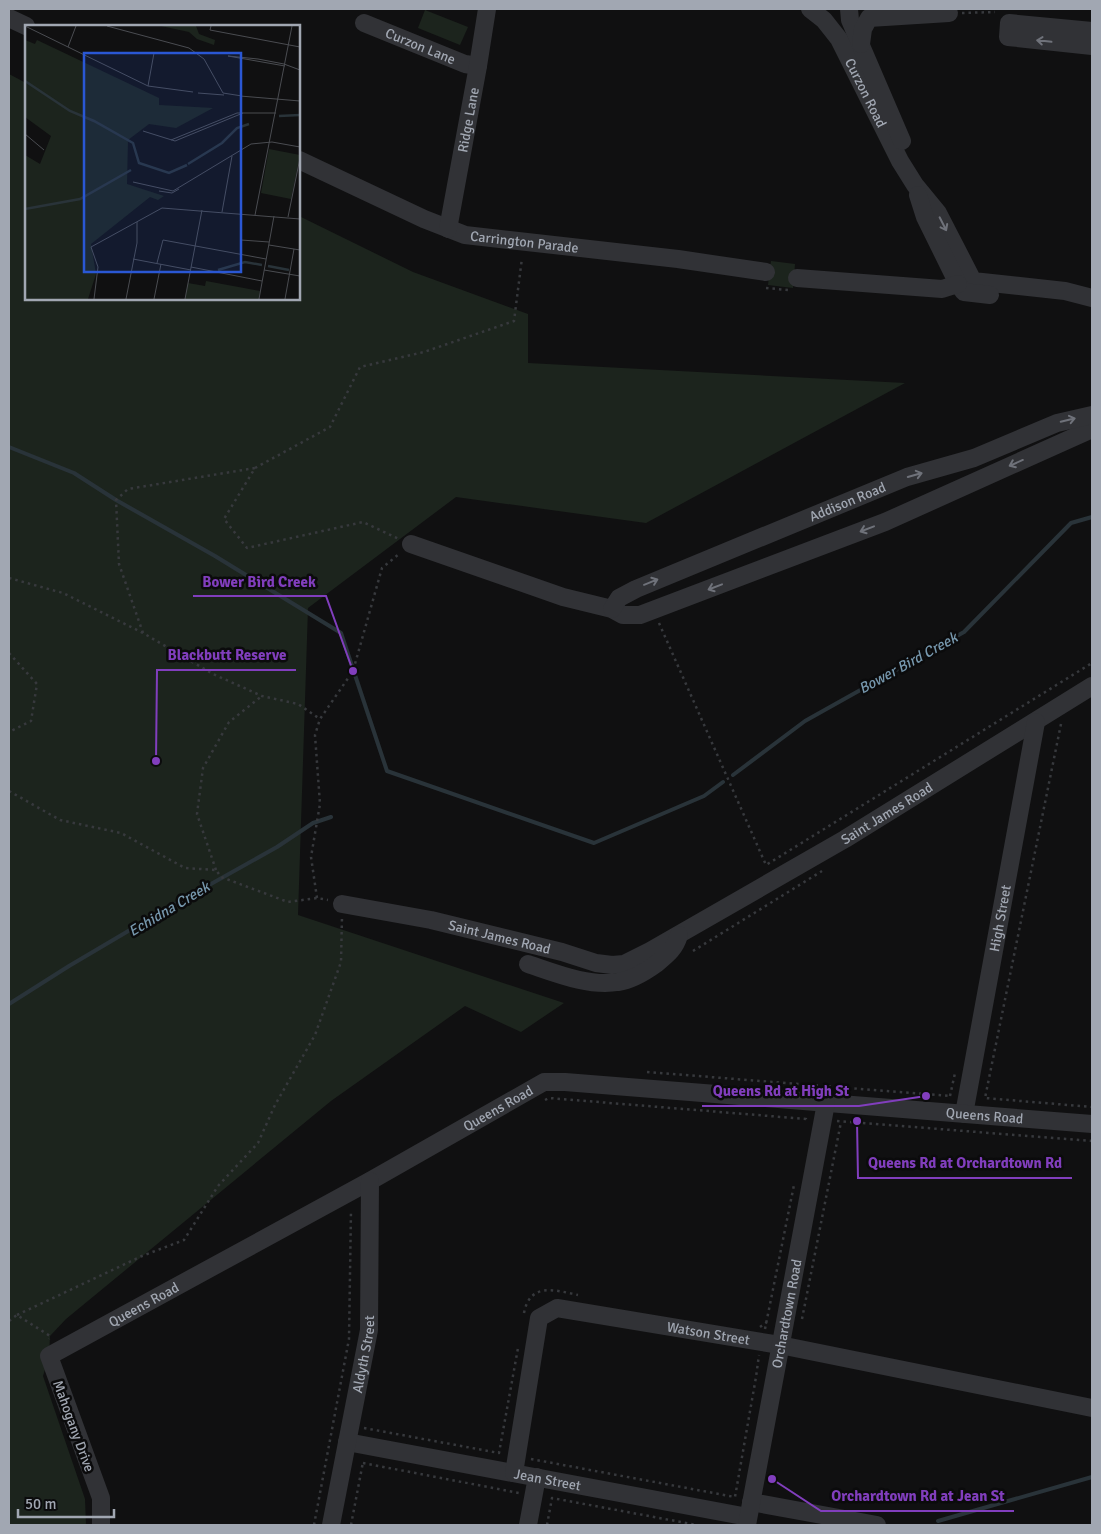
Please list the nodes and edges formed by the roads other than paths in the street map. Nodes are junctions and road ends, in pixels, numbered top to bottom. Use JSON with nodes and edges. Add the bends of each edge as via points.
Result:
{"nodes":[{"id":1,"x":487,"y":9,"type":"edge"},
{"id":2,"x":810,"y":9,"type":"edge"},
{"id":3,"x":849,"y":9,"type":"edge"},
{"id":4,"x":949,"y":13,"type":"dead end"},
{"id":5,"x":9,"y":18,"type":"edge"},
{"id":6,"x":364,"y":23,"type":"dead end"},
{"id":7,"x":25,"y":26,"type":"edge"},
{"id":8,"x":1092,"y":31,"type":"edge"},
{"id":9,"x":861,"y":44,"type":"junction"},
{"id":10,"x":1092,"y":46,"type":"edge"},
{"id":11,"x":478,"y":66,"type":"junction"},
{"id":12,"x":300,"y":160,"type":"edge"},
{"id":13,"x":900,"y":160,"type":"junction"},
{"id":14,"x":448,"y":229,"type":"junction"},
{"id":15,"x":766,"y":272,"type":"dead end"},
{"id":16,"x":797,"y":278,"type":"dead end"},
{"id":17,"x":965,"y":283,"type":"junction"},
{"id":18,"x":1092,"y":298,"type":"edge"},
{"id":19,"x":1092,"y":302,"type":"edge"},
{"id":20,"x":1092,"y":415,"type":"edge"},
{"id":21,"x":1092,"y":429,"type":"edge"},
{"id":22,"x":411,"y":544,"type":"road end"},
{"id":23,"x":612,"y":609,"type":"junction"},
{"id":24,"x":1092,"y":686,"type":"edge"},
{"id":25,"x":1036,"y":722,"type":"junction"},
{"id":26,"x":342,"y":904,"type":"road end"},
{"id":27,"x":679,"y":934,"type":"junction"},
{"id":28,"x":528,"y":964,"type":"dead end"},
{"id":29,"x":826,"y":1103,"type":"junction"},
{"id":30,"x":964,"y":1114,"type":"junction"},
{"id":31,"x":1092,"y":1124,"type":"edge"},
{"id":32,"x":370,"y":1181,"type":"junction"},
{"id":33,"x":780,"y":1345,"type":"junction"},
{"id":34,"x":49,"y":1356,"type":"joint"},
{"id":35,"x":1092,"y":1408,"type":"edge"},
{"id":36,"x":347,"y":1442,"type":"junction"},
{"id":37,"x":514,"y":1473,"type":"junction"},
{"id":38,"x":537,"y":1477,"type":"junction"},
{"id":39,"x":749,"y":1515,"type":"edge"},
{"id":40,"x":101,"y":1525,"type":"edge"},
{"id":41,"x":331,"y":1525,"type":"edge"},
{"id":42,"x":528,"y":1525,"type":"edge"},
{"id":43,"x":877,"y":1525,"type":"edge"}],
"edges":[{"from":1,"to":11,"type":"street","name":"Ridge Lane"},
{"from":2,"to":13,"type":"street","name":"Curzon Road","via":[[839,39]]},
{"from":3,"to":9,"type":"street","via":[[850,20]]},
{"from":4,"to":9,"type":"street","via":[[869,18]]},
{"from":5,"to":7,"type":"street"},
{"from":6,"to":11,"type":"street","name":"Curzon Lane"},
{"from":10,"to":8,"type":"street","one_way":true,"via":[[1008,37],[1009,22]]},
{"from":9,"to":13,"type":"street","via":[[904,146]]},
{"from":11,"to":14,"type":"street","name":"Ridge Lane"},
{"from":12,"to":14,"type":"street","name":"Carrington Parade"},
{"from":13,"to":17,"type":"street","name":"Curzon Road","via":[[914,185],[925,216]]},
{"from":14,"to":15,"type":"street","name":"Carrington Parade","via":[[465,235]]},
{"from":16,"to":17,"type":"street","via":[[942,289]]},
{"from":17,"to":18,"type":"street","via":[[1065,291]]},
{"from":17,"to":19,"type":"street","via":[[964,292],[1064,303]]},
{"from":23,"to":20,"type":"street","name":"Addison Road","one_way":true,"via":[[619,598],[636,589],[907,477],[974,458],[1056,423]]},
{"from":21,"to":23,"type":"street","one_way":true,"via":[[885,522],[640,615],[623,615]]},
{"from":22,"to":23,"type":"street","via":[[563,597]]},
{"from":24,"to":25,"type":"street","name":"Saint James Road"},
{"from":25,"to":27,"type":"street","name":"Saint James Road","via":[[845,839]]},
{"from":25,"to":30,"type":"street","name":"High Street"},
{"from":26,"to":27,"type":"street","name":"Saint James Road","via":[[431,920],[612,965],[624,964]]},
{"from":27,"to":28,"type":"street","name":"Saint James Road","via":[[670,953],[634,978],[619,982],[600,983]]},
{"from":29,"to":30,"type":"street","name":"Queens Road"},
{"from":29,"to":32,"type":"street","name":"Queens Road","via":[[544,1082]]},
{"from":29,"to":33,"type":"street","name":"Orchardtown Road"},
{"from":30,"to":31,"type":"street","name":"Queens Road"},
{"from":32,"to":34,"type":"street","name":"Queens Road"},
{"from":32,"to":36,"type":"street","name":"Aldyth Street","via":[[369,1330]]},
{"from":33,"to":35,"type":"street","name":"Watson Street"},
{"from":33,"to":37,"type":"street","name":"Watson Street","via":[[557,1308],[539,1318]]},
{"from":33,"to":39,"type":"street","name":"Orchardtown Road"},
{"from":34,"to":40,"type":"street","name":"Mahogany Drive","via":[[101,1498]]},
{"from":36,"to":37,"type":"street","name":"Jean Street"},
{"from":36,"to":41,"type":"street","name":"Aldyth Street"},
{"from":37,"to":38,"type":"street","name":"Jean Street"},
{"from":38,"to":39,"type":"street","name":"Jean Street"},
{"from":38,"to":42,"type":"street"},
{"from":39,"to":43,"type":"street","name":"Jean Street"}]}
